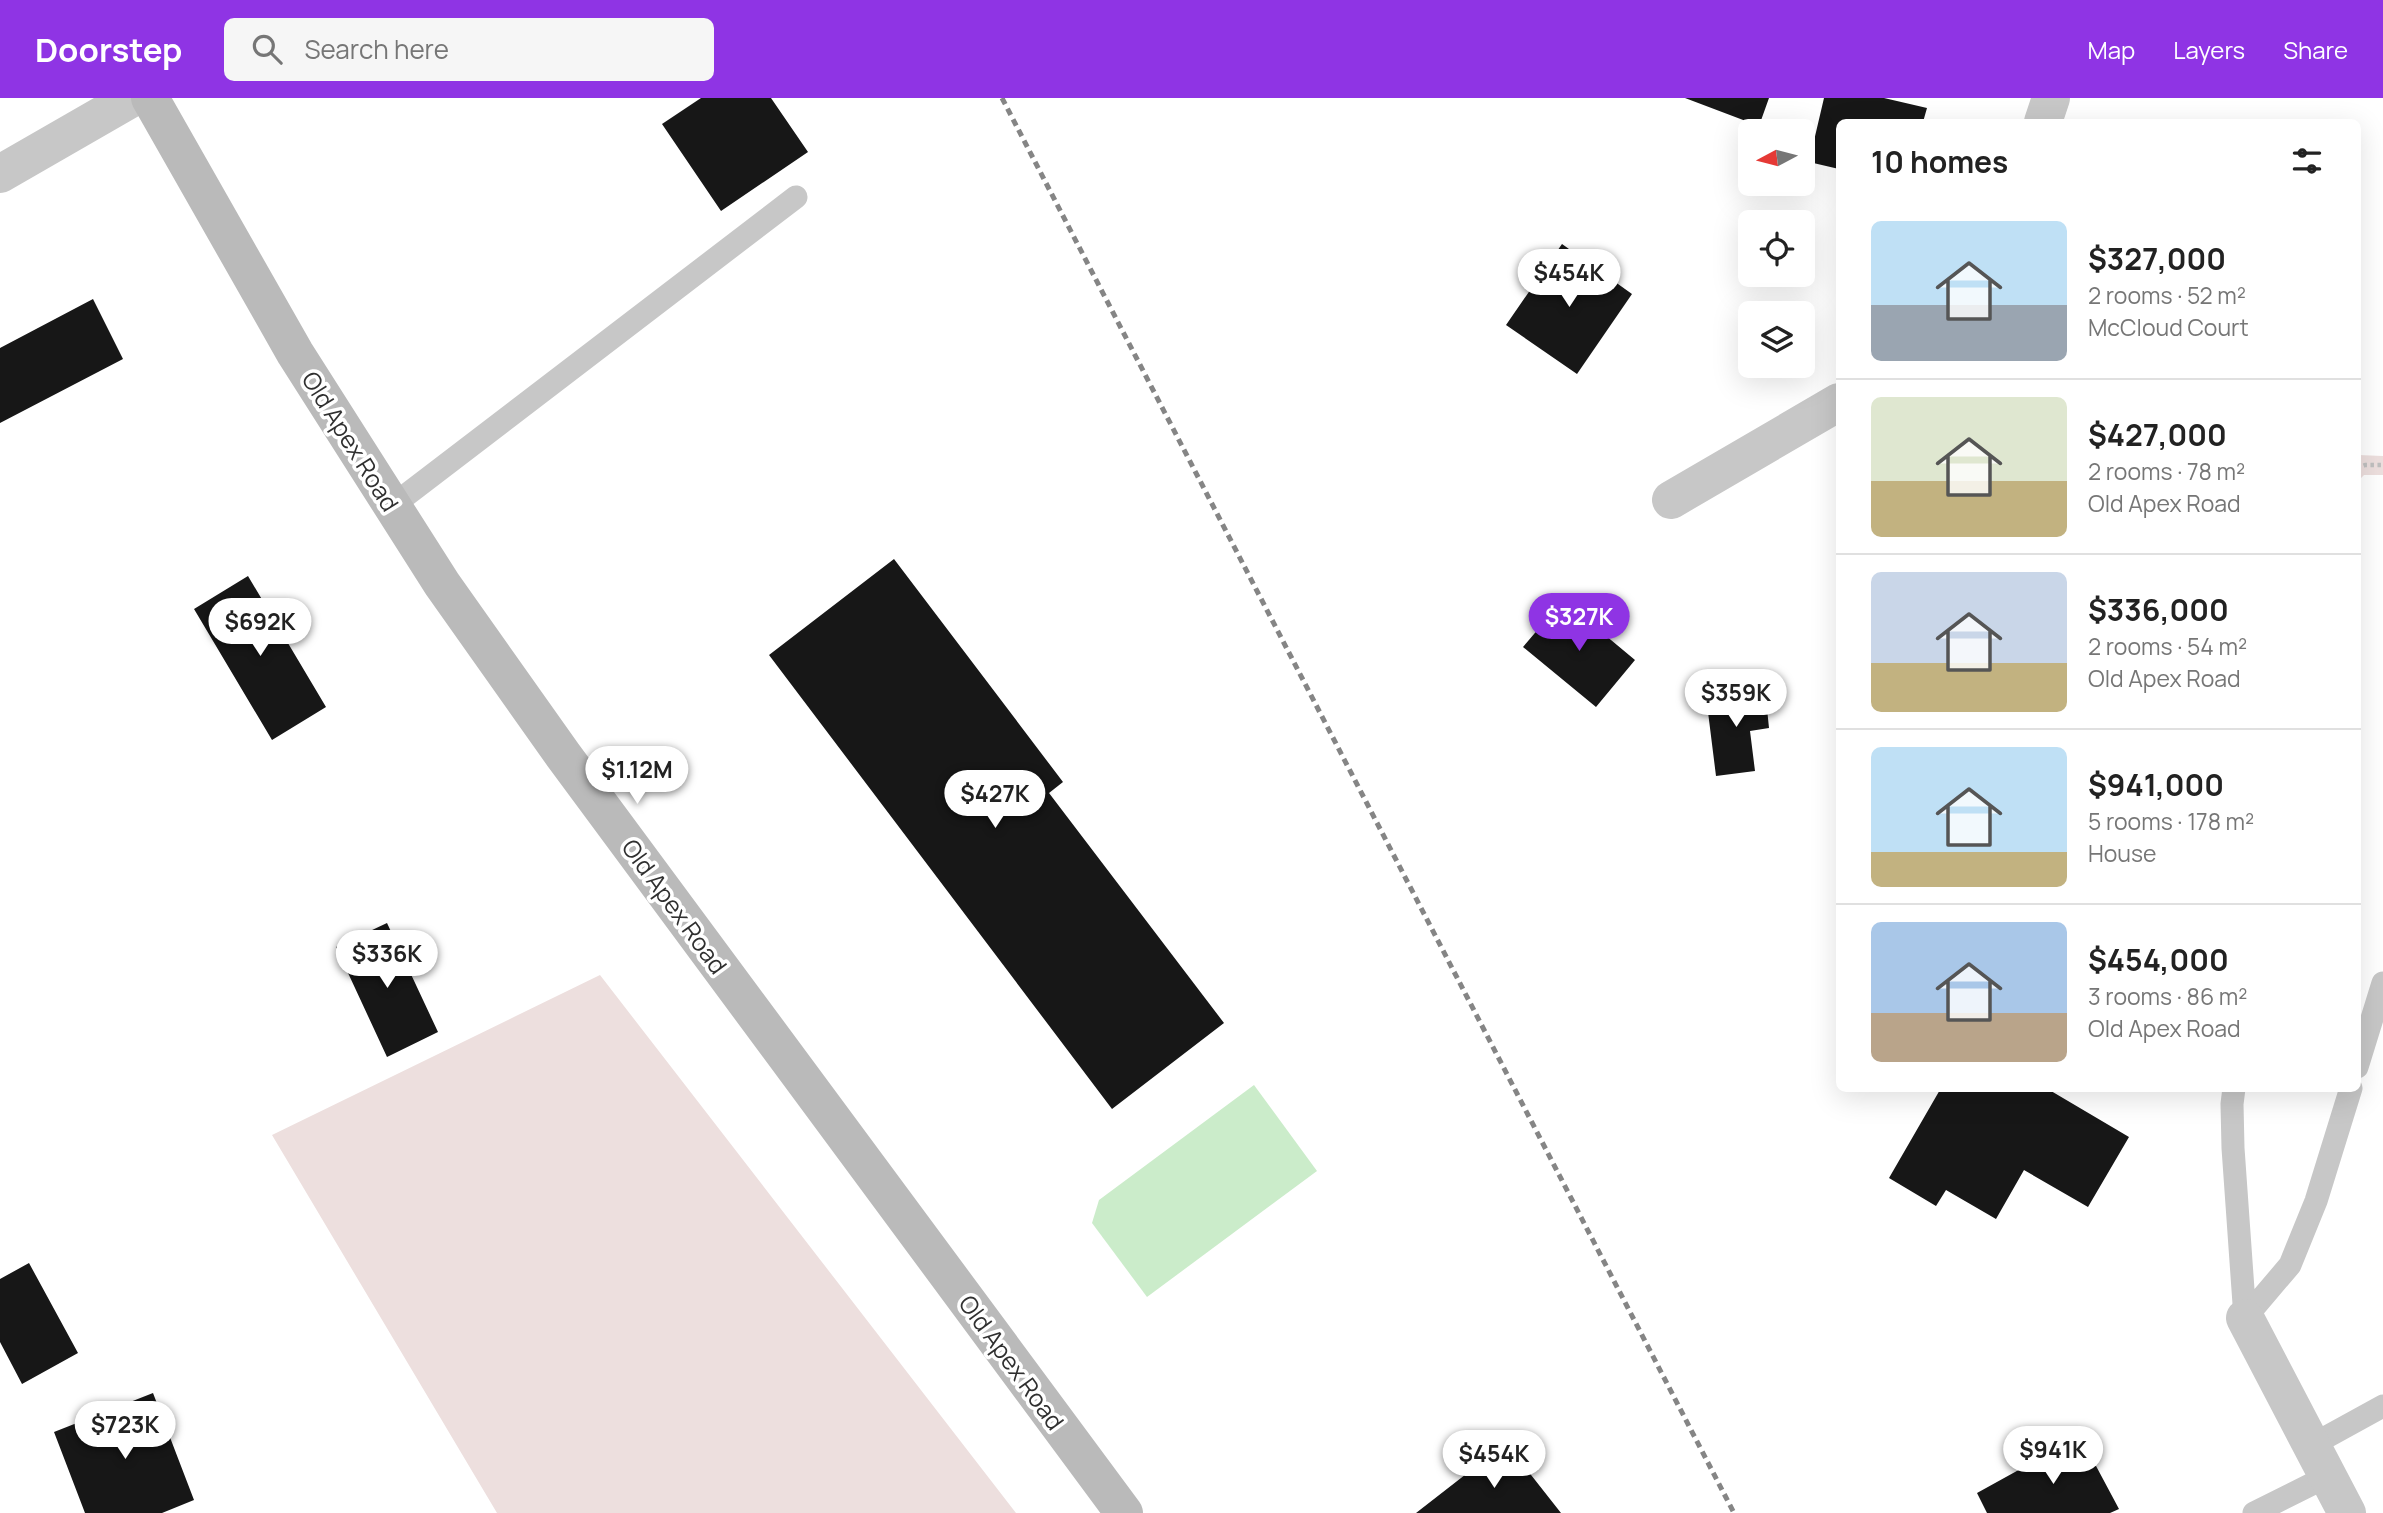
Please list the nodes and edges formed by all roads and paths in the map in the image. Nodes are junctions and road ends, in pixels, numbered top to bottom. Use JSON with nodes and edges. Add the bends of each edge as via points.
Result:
{"nodes":[{"id":1,"x":132,"y":98,"type":"edge"},
{"id":2,"x":150,"y":98,"type":"edge"},
{"id":3,"x":2051,"y":98,"type":"edge"},
{"id":4,"x":2044,"y":119,"type":"edge"},
{"id":5,"x":0,"y":174,"type":"edge"},
{"id":6,"x":796,"y":197,"type":"dead end"},
{"id":7,"x":1836,"y":404,"type":"edge"},
{"id":8,"x":2383,"y":465,"type":"edge"},
{"id":9,"x":2361,"y":466,"type":"edge"},
{"id":10,"x":1671,"y":500,"type":"dead end"},
{"id":11,"x":392,"y":506,"type":"junction"},
{"id":12,"x":2383,"y":983,"type":"edge"},
{"id":13,"x":2361,"y":1054,"type":"edge"},
{"id":14,"x":2234,"y":1092,"type":"edge"},
{"id":15,"x":2350,"y":1092,"type":"edge"},
{"id":16,"x":2245,"y":1318,"type":"junction"},
{"id":17,"x":2383,"y":1406,"type":"edge"},
{"id":18,"x":2320,"y":1461,"type":"junction"},
{"id":19,"x":1124,"y":1513,"type":"edge"},
{"id":20,"x":2254,"y":1513,"type":"edge"},
{"id":21,"x":2347,"y":1513,"type":"edge"}],
"edges":[{"from":1,"to":5,"type":"street"},
{"from":2,"to":11,"type":"main road","name":"Old Apex Road","via":[[295,353]]},
{"from":3,"to":4,"type":"street"},
{"from":6,"to":11,"type":"lane"},
{"from":7,"to":10,"type":"street"},
{"from":8,"to":9,"type":"path"},
{"from":11,"to":19,"type":"main road","name":"Old Apex Road","via":[[563,755]]},
{"from":12,"to":13,"type":"lane"},
{"from":14,"to":16,"type":"lane"},
{"from":15,"to":16,"type":"lane","via":[[2316,1201],[2290,1265]]},
{"from":16,"to":18,"type":"street"},
{"from":17,"to":18,"type":"lane"},
{"from":18,"to":20,"type":"lane"},
{"from":18,"to":21,"type":"street"}]}
